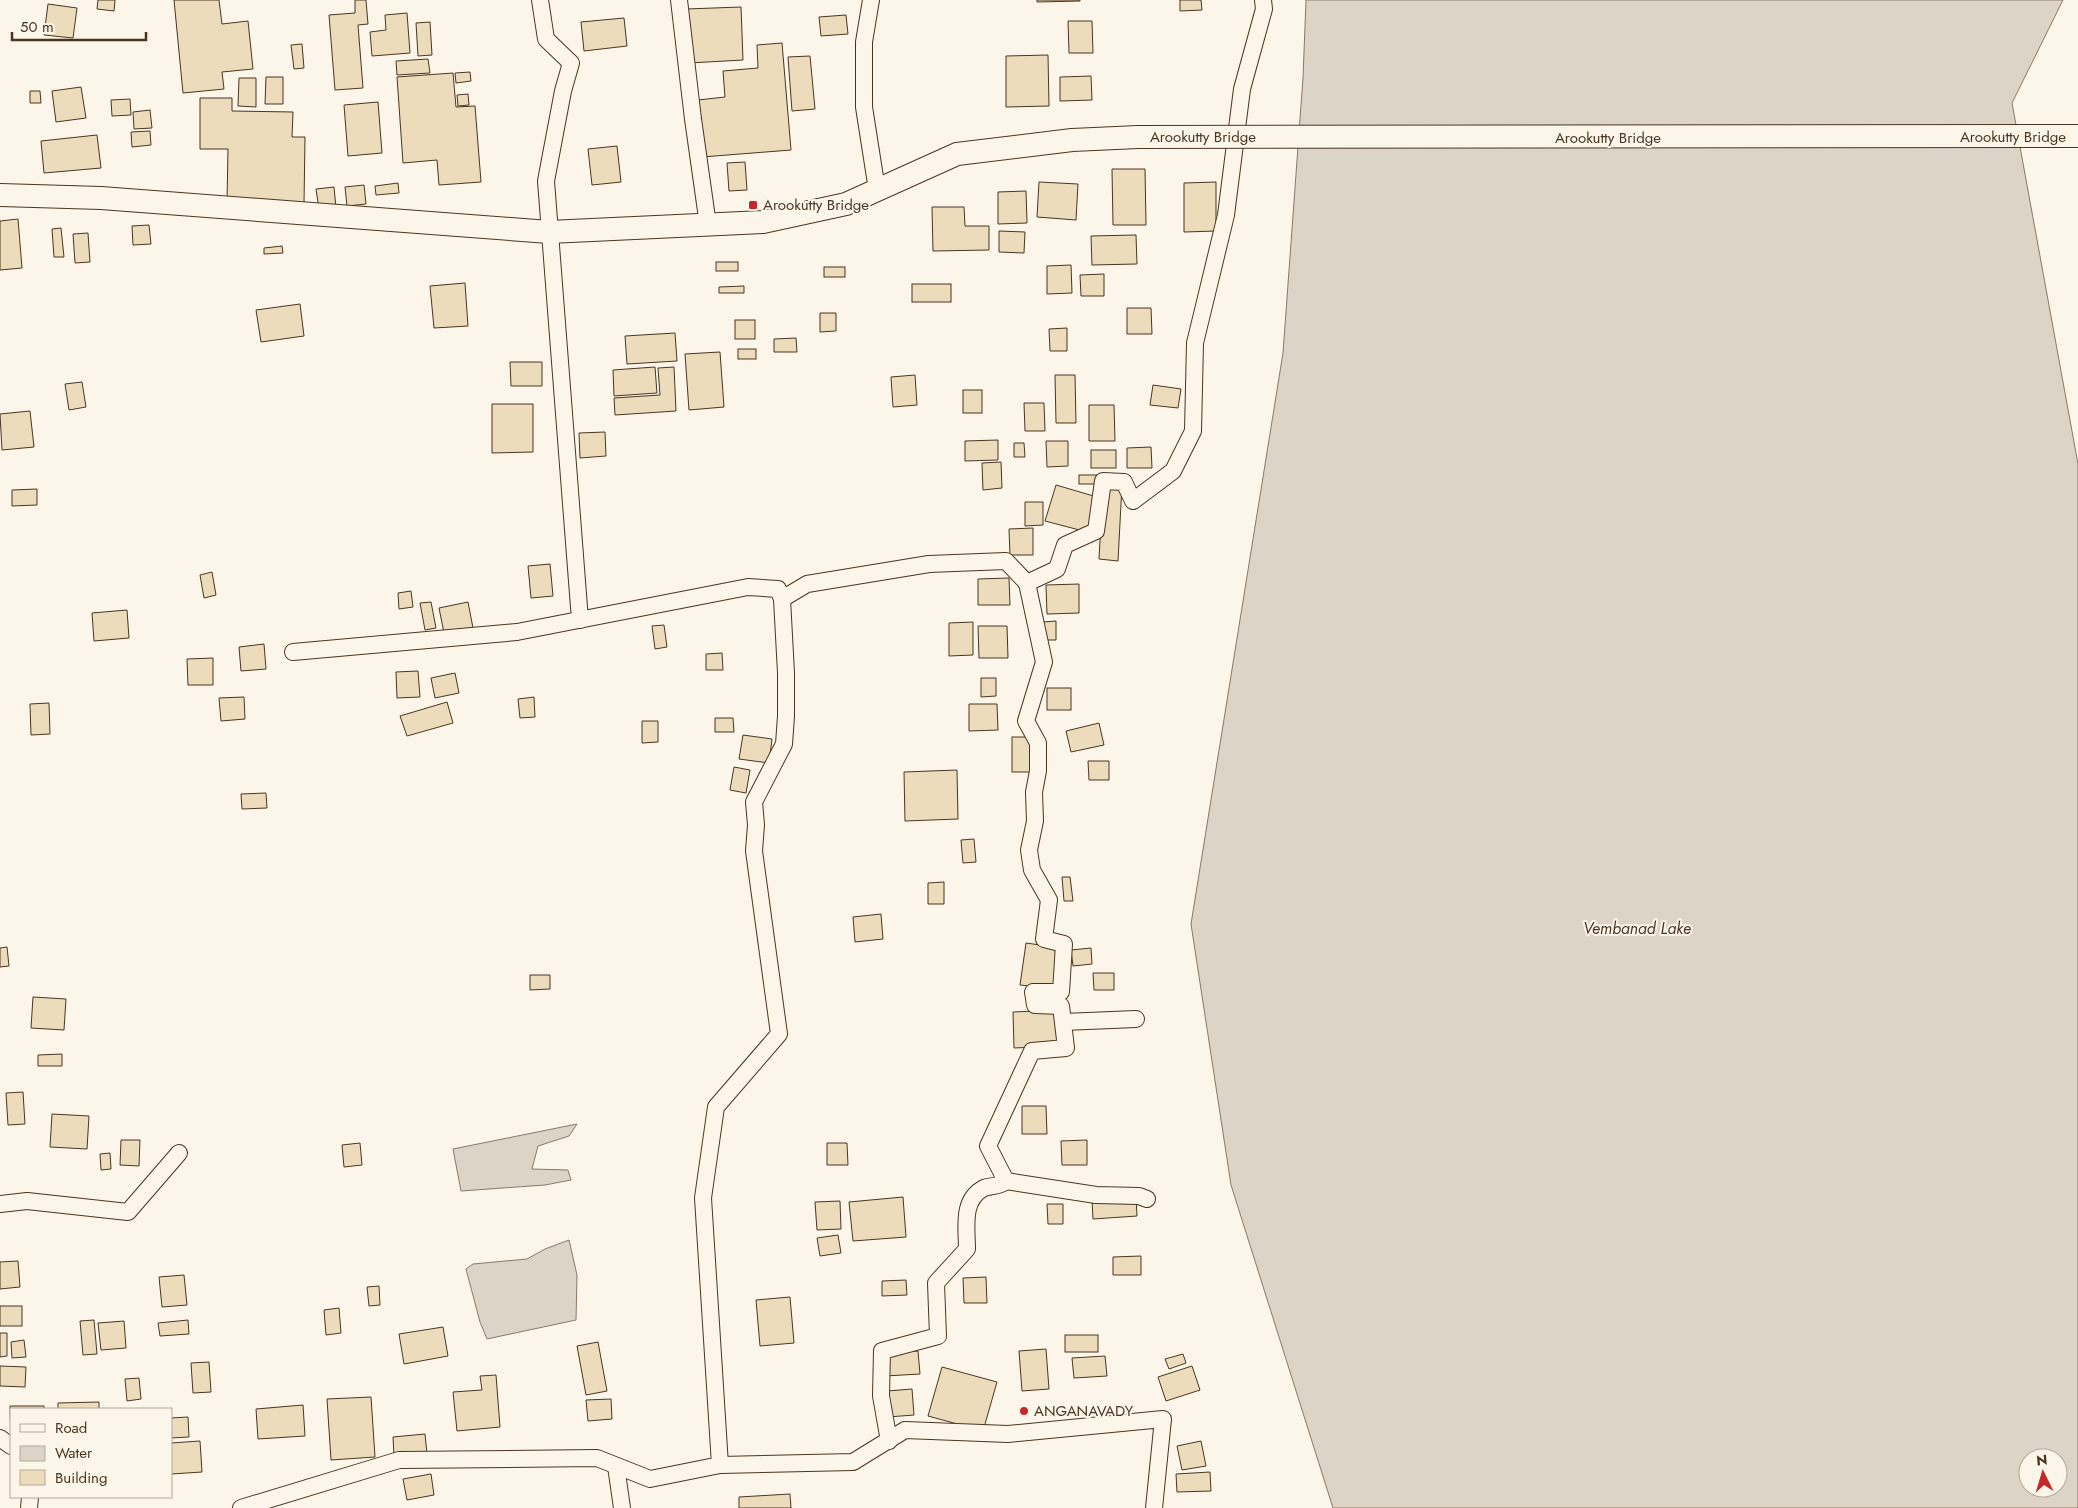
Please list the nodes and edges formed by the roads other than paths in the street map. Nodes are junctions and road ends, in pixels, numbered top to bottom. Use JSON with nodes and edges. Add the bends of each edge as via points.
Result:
{"nodes":[{"id":1,"x":540,"y":0,"type":"edge"},
{"id":2,"x":679,"y":0,"type":"edge"},
{"id":3,"x":871,"y":0,"type":"edge"},
{"id":4,"x":1263,"y":0,"type":"edge"},
{"id":5,"x":2078,"y":136,"type":"edge"},
{"id":6,"x":877,"y":190,"type":"junction"},
{"id":7,"x":0,"y":195,"type":"edge"},
{"id":8,"x":708,"y":225,"type":"junction"},
{"id":9,"x":549,"y":232,"type":"junction"},
{"id":10,"x":1026,"y":583,"type":"junction"},
{"id":11,"x":782,"y":599,"type":"junction"},
{"id":12,"x":580,"y":620,"type":"junction"},
{"id":13,"x":293,"y":652,"type":"dead end"},
{"id":14,"x":1136,"y":1019,"type":"dead end"},
{"id":15,"x":1063,"y":1022,"type":"junction"},
{"id":16,"x":179,"y":1153,"type":"dead end"},
{"id":17,"x":1006,"y":1181,"type":"junction"},
{"id":18,"x":1147,"y":1199,"type":"dead end"},
{"id":19,"x":0,"y":1204,"type":"edge"},
{"id":20,"x":889,"y":1440,"type":"junction"},
{"id":21,"x":720,"y":1465,"type":"junction"},
{"id":22,"x":616,"y":1466,"type":"junction"},
{"id":23,"x":241,"y":1508,"type":"edge"},
{"id":24,"x":622,"y":1508,"type":"edge"},
{"id":25,"x":1154,"y":1508,"type":"edge"}],
"edges":[{"from":1,"to":9,"type":"street","via":[[546,39],[571,63],[546,181]]},
{"from":2,"to":8,"type":"street"},
{"from":3,"to":6,"type":"street","via":[[864,42],[864,107]]},
{"from":4,"to":10,"type":"street","via":[[1264,9],[1242,89],[1226,215],[1195,342],[1193,431],[1173,471],[1133,501],[1124,482],[1103,481],[1096,531],[1065,545],[1057,568]]},
{"from":5,"to":6,"type":"main road","name":"Arookutty Bridge","bridge":true,"via":[[1138,136],[1072,140],[957,154]]},
{"from":6,"to":8,"type":"main road","name":"Arookutty Bridge","via":[[846,204],[763,222]]},
{"from":7,"to":9,"type":"main road","name":"Arookutty Bridge","via":[[101,198]]},
{"from":8,"to":9,"type":"main road","name":"Arookutty Bridge"},
{"from":9,"to":12,"type":"street"},
{"from":10,"to":11,"type":"street","via":[[1006,561],[929,564],[807,584]]},
{"from":10,"to":15,"type":"street","via":[[1044,662],[1026,721],[1038,743],[1035,822],[1029,850],[1032,870],[1049,900],[1044,939],[1064,944],[1061,992],[1033,992],[1035,1006],[1061,1006]]},
{"from":11,"to":12,"type":"street","via":[[778,589],[748,587]]},
{"from":11,"to":21,"type":"street","via":[[786,682],[784,744],[754,802],[754,851],[779,1034],[716,1107],[703,1198]]},
{"from":12,"to":13,"type":"street","via":[[517,632]]},
{"from":14,"to":15,"type":"street"},
{"from":15,"to":17,"type":"street","via":[[1066,1048],[1032,1051],[988,1146]]},
{"from":16,"to":19,"type":"street","via":[[128,1212],[26,1200]]},
{"from":17,"to":18,"type":"street"},
{"from":17,"to":20,"type":"street","via":[[985,1188],[975,1196],[966,1211],[967,1249],[936,1283],[938,1336],[882,1352],[881,1396]]},
{"from":20,"to":21,"type":"street","via":[[853,1462]]},
{"from":20,"to":25,"type":"street","via":[[905,1430],[1008,1434],[1163,1419]]},
{"from":21,"to":22,"type":"street","via":[[650,1479]]},
{"from":22,"to":23,"type":"street","via":[[597,1458],[399,1460]]},
{"from":22,"to":24,"type":"street"}]}
